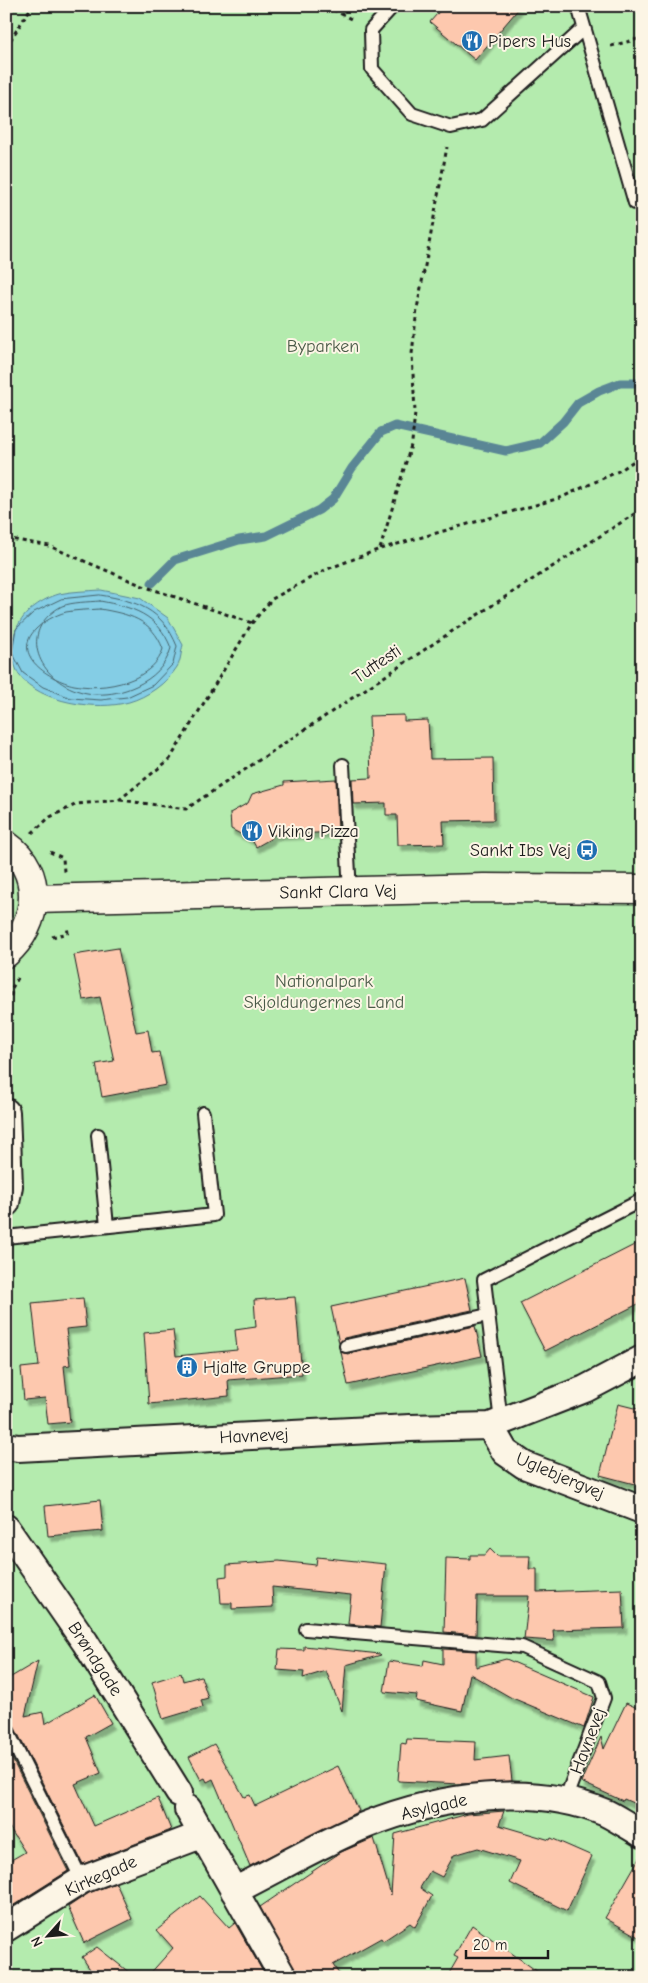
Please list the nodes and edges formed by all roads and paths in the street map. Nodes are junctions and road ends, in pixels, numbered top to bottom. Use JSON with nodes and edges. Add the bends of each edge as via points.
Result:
{"nodes":[{"id":1,"x":32,"y":6,"type":"edge"},
{"id":2,"x":326,"y":6,"type":"edge"},
{"id":3,"x":394,"y":6,"type":"edge"},
{"id":4,"x":578,"y":6,"type":"edge"},
{"id":5,"x":584,"y":28,"type":"junction"},
{"id":6,"x":372,"y":30,"type":"junction"},
{"id":7,"x":6,"y":47,"type":"edge"},
{"id":8,"x":451,"y":127,"type":"junction"},
{"id":9,"x":635,"y":203,"type":"dead end"},
{"id":10,"x":642,"y":455,"type":"edge"},
{"id":11,"x":642,"y":509,"type":"edge"},
{"id":12,"x":6,"y":538,"type":"edge"},
{"id":13,"x":380,"y":549,"type":"junction"},
{"id":14,"x":252,"y":623,"type":"junction"},
{"id":15,"x":343,"y":765,"type":"dead end"},
{"id":16,"x":119,"y":800,"type":"junction"},
{"id":17,"x":9,"y":847,"type":"edge"},
{"id":18,"x":642,"y":888,"type":"edge"},
{"id":19,"x":350,"y":892,"type":"junction"},
{"id":20,"x":34,"y":899,"type":"junction"},
{"id":21,"x":6,"y":953,"type":"edge"},
{"id":22,"x":6,"y":1112,"type":"edge"},
{"id":23,"x":203,"y":1114,"type":"dead end"},
{"id":24,"x":98,"y":1135,"type":"dead end"},
{"id":25,"x":642,"y":1200,"type":"edge"},
{"id":26,"x":6,"y":1203,"type":"edge"},
{"id":27,"x":107,"y":1226,"type":"junction"},
{"id":28,"x":6,"y":1237,"type":"edge"},
{"id":29,"x":488,"y":1315,"type":"junction"},
{"id":30,"x":346,"y":1346,"type":"dead end"},
{"id":31,"x":642,"y":1360,"type":"edge"},
{"id":32,"x":496,"y":1424,"type":"junction"},
{"id":33,"x":6,"y":1446,"type":"edge"},
{"id":34,"x":642,"y":1510,"type":"edge"},
{"id":35,"x":6,"y":1528,"type":"edge"},
{"id":36,"x":306,"y":1629,"type":"dead end"},
{"id":37,"x":6,"y":1728,"type":"edge"},
{"id":38,"x":565,"y":1800,"type":"junction"},
{"id":39,"x":642,"y":1834,"type":"edge"},
{"id":40,"x":201,"y":1835,"type":"junction"},
{"id":41,"x":82,"y":1880,"type":"junction"},
{"id":42,"x":234,"y":1891,"type":"junction"},
{"id":43,"x":6,"y":1928,"type":"edge"},
{"id":44,"x":283,"y":1977,"type":"edge"}],
"edges":[{"from":1,"to":7,"type":"path"},
{"from":2,"to":6,"type":"path"},
{"from":3,"to":6,"type":"lane"},
{"from":4,"to":5,"type":"lane"},
{"from":5,"to":8,"type":"lane","via":[[482,120]]},
{"from":5,"to":9,"type":"lane"},
{"from":6,"to":8,"type":"lane","via":[[372,69],[412,114]]},
{"from":8,"to":13,"type":"path","via":[[417,309],[412,354],[415,412],[412,442]]},
{"from":10,"to":13,"type":"path","via":[[621,470],[560,498]]},
{"from":11,"to":16,"type":"path","name":"Tuttesti","via":[[186,809]]},
{"from":12,"to":14,"type":"path","via":[[49,546],[143,586]]},
{"from":13,"to":14,"type":"path","via":[[325,570],[272,599]]},
{"from":14,"to":16,"type":"path","via":[[170,759]]},
{"from":15,"to":19,"type":"lane"},
{"from":16,"to":17,"type":"path","name":"Tuttesti","via":[[77,804],[50,817]]},
{"from":17,"to":20,"type":"main road","via":[[28,872]]},
{"from":18,"to":19,"type":"main road","name":"Sankt Clara Vej"},
{"from":19,"to":20,"type":"main road","name":"Sankt Clara Vej"},
{"from":20,"to":21,"type":"main road","via":[[30,922],[18,942]]},
{"from":22,"to":26,"type":"street","via":[[10,1186]]},
{"from":23,"to":27,"type":"lane","via":[[214,1215]]},
{"from":24,"to":27,"type":"lane"},
{"from":25,"to":29,"type":"lane","via":[[484,1280]]},
{"from":27,"to":28,"type":"lane"},
{"from":29,"to":30,"type":"lane"},
{"from":29,"to":32,"type":"lane"},
{"from":31,"to":32,"type":"street","name":"Havnevej","via":[[585,1389]]},
{"from":32,"to":33,"type":"street","name":"Havnevej","via":[[18,1448]]},
{"from":32,"to":34,"type":"street","name":"Uglebjergvej","via":[[505,1452],[524,1465]]},
{"from":35,"to":40,"type":"street","name":"Brøndgade","via":[[85,1642],[184,1801]]},
{"from":36,"to":38,"type":"lane","name":"Havnevej","via":[[522,1647],[599,1682],[604,1698]]},
{"from":37,"to":41,"type":"lane"},
{"from":38,"to":39,"type":"street","name":"Asylgade","via":[[606,1814]]},
{"from":38,"to":42,"type":"street","name":"Asylgade","via":[[500,1794],[442,1802],[366,1825]]},
{"from":40,"to":41,"type":"street","name":"Kirkegade"},
{"from":40,"to":42,"type":"street","name":"Brøndgade"},
{"from":41,"to":43,"type":"street","name":"Kirkegade"},
{"from":42,"to":44,"type":"street","name":"Brøndgade"}]}
